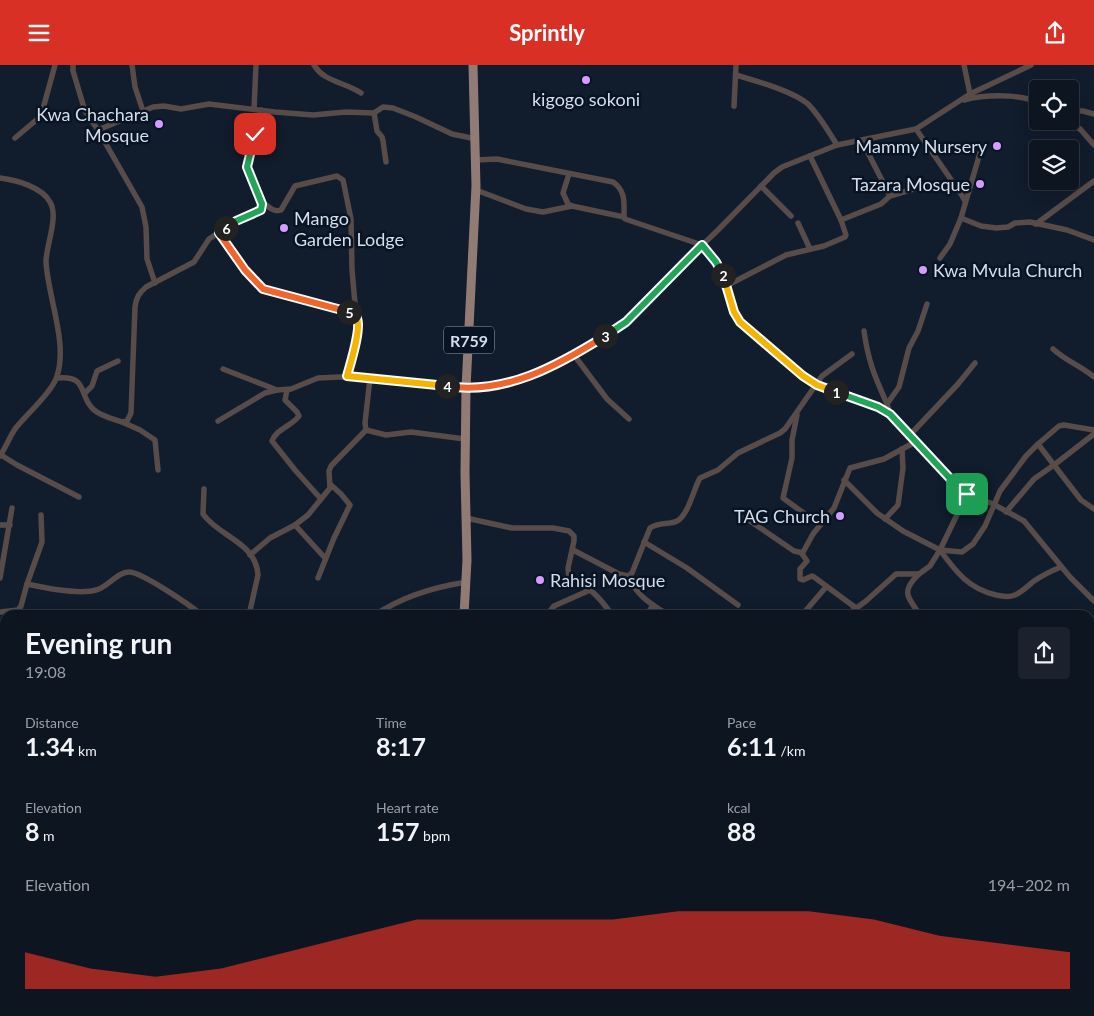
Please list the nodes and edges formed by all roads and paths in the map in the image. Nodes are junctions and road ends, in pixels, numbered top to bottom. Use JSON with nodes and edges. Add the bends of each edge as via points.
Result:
{"nodes":[{"id":1,"x":55,"y":65,"type":"edge"},
{"id":2,"x":73,"y":65,"type":"edge"},
{"id":3,"x":132,"y":65,"type":"edge"},
{"id":4,"x":256,"y":65,"type":"edge"},
{"id":5,"x":314,"y":65,"type":"edge"},
{"id":6,"x":473,"y":65,"type":"edge"},
{"id":7,"x":736,"y":65,"type":"edge"},
{"id":8,"x":964,"y":65,"type":"edge"},
{"id":9,"x":1031,"y":65,"type":"edge"},
{"id":10,"x":736,"y":75,"type":"junction"},
{"id":11,"x":361,"y":93,"type":"dead end"},
{"id":12,"x":970,"y":94,"type":"junction"},
{"id":13,"x":1029,"y":99,"type":"edge"},
{"id":14,"x":957,"y":102,"type":"junction"},
{"id":15,"x":734,"y":106,"type":"dead end"},
{"id":16,"x":257,"y":110,"type":"junction"},
{"id":17,"x":143,"y":111,"type":"junction"},
{"id":18,"x":1079,"y":111,"type":"edge"},
{"id":19,"x":374,"y":113,"type":"junction"},
{"id":20,"x":1094,"y":114,"type":"edge"},
{"id":21,"x":1079,"y":128,"type":"edge"},
{"id":22,"x":916,"y":129,"type":"junction"},
{"id":23,"x":98,"y":130,"type":"junction"},
{"id":24,"x":15,"y":138,"type":"dead end"},
{"id":25,"x":476,"y":139,"type":"junction"},
{"id":26,"x":862,"y":141,"type":"junction"},
{"id":27,"x":837,"y":145,"type":"junction"},
{"id":28,"x":1094,"y":145,"type":"edge"},
{"id":29,"x":982,"y":146,"type":"dead end"},
{"id":30,"x":810,"y":156,"type":"junction"},
{"id":31,"x":476,"y":160,"type":"junction"},
{"id":32,"x":386,"y":162,"type":"dead end"},
{"id":33,"x":569,"y":174,"type":"junction"},
{"id":34,"x":0,"y":178,"type":"edge"},
{"id":35,"x":1094,"y":181,"type":"edge"},
{"id":36,"x":761,"y":186,"type":"junction"},
{"id":37,"x":924,"y":186,"type":"dead end"},
{"id":38,"x":476,"y":191,"type":"junction"},
{"id":39,"x":890,"y":196,"type":"junction"},
{"id":40,"x":260,"y":200,"type":"junction"},
{"id":41,"x":965,"y":201,"type":"junction"},
{"id":42,"x":572,"y":206,"type":"junction"},
{"id":43,"x":791,"y":216,"type":"dead end"},
{"id":44,"x":624,"y":217,"type":"junction"},
{"id":45,"x":961,"y":218,"type":"junction"},
{"id":46,"x":841,"y":221,"type":"junction"},
{"id":47,"x":798,"y":223,"type":"dead end"},
{"id":48,"x":1036,"y":224,"type":"junction"},
{"id":49,"x":219,"y":233,"type":"junction"},
{"id":50,"x":1094,"y":240,"type":"edge"},
{"id":51,"x":702,"y":245,"type":"junction"},
{"id":52,"x":810,"y":249,"type":"junction"},
{"id":53,"x":940,"y":258,"type":"dead end"},
{"id":54,"x":155,"y":283,"type":"junction"},
{"id":55,"x":726,"y":286,"type":"junction"},
{"id":56,"x":927,"y":304,"type":"dead end"},
{"id":57,"x":356,"y":315,"type":"junction"},
{"id":58,"x":864,"y":331,"type":"dead end"},
{"id":59,"x":1053,"y":349,"type":"dead end"},
{"id":60,"x":852,"y":354,"type":"dead end"},
{"id":61,"x":574,"y":355,"type":"junction"},
{"id":62,"x":118,"y":361,"type":"dead end"},
{"id":63,"x":975,"y":363,"type":"dead end"},
{"id":64,"x":223,"y":369,"type":"dead end"},
{"id":65,"x":347,"y":376,"type":"junction"},
{"id":66,"x":1094,"y":377,"type":"edge"},
{"id":67,"x":57,"y":378,"type":"junction"},
{"id":68,"x":370,"y":378,"type":"junction"},
{"id":69,"x":817,"y":385,"type":"junction"},
{"id":70,"x":466,"y":388,"type":"junction"},
{"id":71,"x":277,"y":390,"type":"junction"},
{"id":72,"x":287,"y":390,"type":"junction"},
{"id":73,"x":85,"y":393,"type":"junction"},
{"id":74,"x":888,"y":404,"type":"junction"},
{"id":75,"x":798,"y":410,"type":"junction"},
{"id":76,"x":890,"y":414,"type":"junction"},
{"id":77,"x":629,"y":419,"type":"dead end"},
{"id":78,"x":218,"y":421,"type":"dead end"},
{"id":79,"x":122,"y":422,"type":"junction"},
{"id":80,"x":1094,"y":429,"type":"edge"},
{"id":81,"x":366,"y":430,"type":"junction"},
{"id":82,"x":1094,"y":434,"type":"edge"},
{"id":83,"x":909,"y":436,"type":"junction"},
{"id":84,"x":466,"y":439,"type":"junction"},
{"id":85,"x":914,"y":442,"type":"junction"},
{"id":86,"x":1038,"y":444,"type":"junction"},
{"id":87,"x":902,"y":449,"type":"junction"},
{"id":88,"x":0,"y":455,"type":"edge"},
{"id":89,"x":1054,"y":465,"type":"junction"},
{"id":90,"x":158,"y":469,"type":"dead end"},
{"id":91,"x":844,"y":480,"type":"junction"},
{"id":92,"x":331,"y":485,"type":"junction"},
{"id":93,"x":204,"y":489,"type":"dead end"},
{"id":94,"x":967,"y":494,"type":"junction"},
{"id":95,"x":79,"y":497,"type":"dead end"},
{"id":96,"x":321,"y":499,"type":"junction"},
{"id":97,"x":993,"y":504,"type":"junction"},
{"id":98,"x":12,"y":508,"type":"dead end"},
{"id":99,"x":1094,"y":509,"type":"edge"},
{"id":100,"x":1006,"y":512,"type":"junction"},
{"id":101,"x":41,"y":515,"type":"dead end"},
{"id":102,"x":739,"y":517,"type":"dead end"},
{"id":103,"x":466,"y":519,"type":"junction"},
{"id":104,"x":884,"y":519,"type":"junction"},
{"id":105,"x":0,"y":525,"type":"edge"},
{"id":106,"x":10,"y":525,"type":"junction"},
{"id":107,"x":295,"y":525,"type":"junction"},
{"id":108,"x":820,"y":525,"type":"junction"},
{"id":109,"x":644,"y":542,"type":"junction"},
{"id":110,"x":573,"y":550,"type":"junction"},
{"id":111,"x":940,"y":550,"type":"junction"},
{"id":112,"x":802,"y":553,"type":"junction"},
{"id":113,"x":250,"y":555,"type":"junction"},
{"id":114,"x":325,"y":558,"type":"junction"},
{"id":115,"x":1061,"y":567,"type":"junction"},
{"id":116,"x":919,"y":574,"type":"junction"},
{"id":117,"x":628,"y":575,"type":"junction"},
{"id":118,"x":0,"y":578,"type":"edge"},
{"id":119,"x":318,"y":578,"type":"dead end"},
{"id":120,"x":467,"y":582,"type":"junction"},
{"id":121,"x":27,"y":584,"type":"junction"},
{"id":122,"x":826,"y":587,"type":"junction"},
{"id":123,"x":590,"y":590,"type":"junction"},
{"id":124,"x":1094,"y":601,"type":"edge"},
{"id":125,"x":653,"y":605,"type":"junction"},
{"id":126,"x":738,"y":605,"type":"dead end"},
{"id":127,"x":856,"y":608,"type":"junction"},
{"id":128,"x":16,"y":610,"type":"edge"},
{"id":129,"x":194,"y":610,"type":"edge"},
{"id":130,"x":250,"y":610,"type":"edge"},
{"id":131,"x":382,"y":610,"type":"edge"},
{"id":132,"x":464,"y":610,"type":"edge"},
{"id":133,"x":551,"y":610,"type":"edge"},
{"id":134,"x":608,"y":610,"type":"edge"},
{"id":135,"x":650,"y":610,"type":"edge"},
{"id":136,"x":660,"y":610,"type":"edge"},
{"id":137,"x":806,"y":610,"type":"edge"},
{"id":138,"x":853,"y":610,"type":"edge"},
{"id":139,"x":916,"y":610,"type":"edge"}],
"edges":[{"from":1,"to":24,"type":"street","via":[[41,116]]},
{"from":2,"to":23,"type":"street","via":[[85,111]]},
{"from":3,"to":17,"type":"street"},
{"from":4,"to":16,"type":"street"},
{"from":5,"to":11,"type":"street","via":[[325,77]]},
{"from":6,"to":25,"type":"main road","number":"R759"},
{"from":7,"to":10,"type":"street"},
{"from":8,"to":12,"type":"street"},
{"from":9,"to":12,"type":"street"},
{"from":10,"to":15,"type":"street"},
{"from":10,"to":27,"type":"street","via":[[806,103],[818,115]]},
{"from":12,"to":14,"type":"street"},
{"from":13,"to":14,"type":"street","via":[[1000,96]]},
{"from":14,"to":22,"type":"street"},
{"from":16,"to":17,"type":"street","via":[[209,104],[181,109],[153,107]]},
{"from":16,"to":19,"type":"street","via":[[313,115],[346,111]]},
{"from":16,"to":40,"type":"street","via":[[247,167]]},
{"from":17,"to":23,"type":"street"},
{"from":18,"to":20,"type":"street"},
{"from":19,"to":25,"type":"street","via":[[383,107],[393,108],[452,134]]},
{"from":19,"to":32,"type":"street"},
{"from":21,"to":28,"type":"street"},
{"from":22,"to":26,"type":"street"},
{"from":22,"to":41,"type":"street"},
{"from":23,"to":54,"type":"street","via":[[142,207],[147,259]]},
{"from":25,"to":31,"type":"main road","number":"R759"},
{"from":26,"to":27,"type":"street"},
{"from":26,"to":39,"type":"street"},
{"from":27,"to":30,"type":"street"},
{"from":29,"to":41,"type":"street"},
{"from":30,"to":36,"type":"street","via":[[782,167]]},
{"from":30,"to":46,"type":"street"},
{"from":31,"to":33,"type":"street","via":[[501,160]]},
{"from":31,"to":38,"type":"main road","number":"R759"},
{"from":33,"to":42,"type":"street","via":[[563,193]]},
{"from":33,"to":44,"type":"street","via":[[618,185],[624,200]]},
{"from":34,"to":67,"type":"street","via":[[24,184],[52,205],[46,260],[60,341]]},
{"from":35,"to":48,"type":"street"},
{"from":36,"to":43,"type":"street"},
{"from":36,"to":51,"type":"street"},
{"from":37,"to":39,"type":"street"},
{"from":38,"to":42,"type":"street","via":[[526,209],[543,211]]},
{"from":38,"to":70,"type":"main road","number":"R759"},
{"from":39,"to":46,"type":"street","via":[[881,204]]},
{"from":40,"to":49,"type":"street","via":[[262,207],[258,213],[236,221]]},
{"from":40,"to":57,"type":"street","via":[[272,210],[282,210],[295,186],[337,175],[341,177],[351,219]]},
{"from":41,"to":45,"type":"street"},
{"from":42,"to":44,"type":"street"},
{"from":44,"to":51,"type":"street"},
{"from":45,"to":48,"type":"street","via":[[996,228],[1024,222]]},
{"from":45,"to":53,"type":"street"},
{"from":46,"to":52,"type":"street","via":[[846,236]]},
{"from":47,"to":52,"type":"street"},
{"from":48,"to":50,"type":"street"},
{"from":49,"to":54,"type":"street","via":[[209,239],[194,262]]},
{"from":49,"to":57,"type":"street","via":[[263,289]]},
{"from":51,"to":55,"type":"street","via":[[716,262]]},
{"from":51,"to":61,"type":"street","via":[[626,322]]},
{"from":52,"to":55,"type":"street","via":[[775,260]]},
{"from":54,"to":79,"type":"street","via":[[146,287],[137,298],[131,413],[127,421]]},
{"from":55,"to":69,"type":"street","via":[[740,322]]},
{"from":56,"to":74,"type":"street","via":[[909,348],[899,387]]},
{"from":57,"to":65,"type":"street","via":[[358,329]]},
{"from":58,"to":74,"type":"street","via":[[868,357]]},
{"from":59,"to":66,"type":"street","via":[[1063,359]]},
{"from":60,"to":69,"type":"street","via":[[822,376]]},
{"from":61,"to":70,"type":"street","via":[[517,380],[491,387]]},
{"from":61,"to":77,"type":"street","via":[[607,399]]},
{"from":62,"to":73,"type":"street","via":[[100,369]]},
{"from":63,"to":83,"type":"street"},
{"from":64,"to":71,"type":"street"},
{"from":65,"to":68,"type":"street"},
{"from":65,"to":72,"type":"street","via":[[318,378]]},
{"from":67,"to":73,"type":"street","via":[[75,380]]},
{"from":67,"to":88,"type":"street","via":[[15,430]]},
{"from":68,"to":70,"type":"street"},
{"from":68,"to":81,"type":"street","via":[[364,423]]},
{"from":69,"to":75,"type":"street"},
{"from":69,"to":76,"type":"street"},
{"from":70,"to":84,"type":"main road","number":"R759"},
{"from":71,"to":72,"type":"street"},
{"from":71,"to":78,"type":"street","via":[[265,393]]},
{"from":72,"to":96,"type":"street","via":[[285,400],[299,416],[275,434],[272,441]]},
{"from":73,"to":79,"type":"street","via":[[88,404],[95,411]]},
{"from":74,"to":76,"type":"street"},
{"from":75,"to":108,"type":"street","via":[[783,499]]},
{"from":75,"to":109,"type":"street","via":[[780,433],[738,453],[718,470],[700,478],[683,516],[675,522],[650,528]]},
{"from":76,"to":83,"type":"street"},
{"from":79,"to":90,"type":"street","via":[[155,440]]},
{"from":80,"to":86,"type":"street","via":[[1059,426]]},
{"from":81,"to":84,"type":"street","via":[[386,435],[411,432]]},
{"from":81,"to":92,"type":"street","via":[[331,466]]},
{"from":82,"to":89,"type":"street"},
{"from":83,"to":85,"type":"street"},
{"from":84,"to":103,"type":"main road","number":"R759"},
{"from":85,"to":87,"type":"street"},
{"from":85,"to":94,"type":"street"},
{"from":86,"to":89,"type":"street"},
{"from":86,"to":97,"type":"street","via":[[1026,455]]},
{"from":87,"to":91,"type":"street","via":[[884,459],[852,467]]},
{"from":87,"to":104,"type":"street","via":[[898,507]]},
{"from":88,"to":95,"type":"street"},
{"from":89,"to":99,"type":"street","via":[[1081,499]]},
{"from":89,"to":100,"type":"street","via":[[1034,479]]},
{"from":91,"to":104,"type":"street"},
{"from":91,"to":108,"type":"street","via":[[834,508]]},
{"from":92,"to":96,"type":"street"},
{"from":92,"to":114,"type":"street","via":[[350,505]]},
{"from":93,"to":113,"type":"street","via":[[203,514],[240,542]]},
{"from":94,"to":97,"type":"street"},
{"from":94,"to":111,"type":"street"},
{"from":96,"to":107,"type":"street"},
{"from":97,"to":100,"type":"street"},
{"from":97,"to":111,"type":"street","via":[[985,526],[973,544],[962,552]]},
{"from":98,"to":106,"type":"street"},
{"from":100,"to":115,"type":"street","via":[[1028,525]]},
{"from":101,"to":121,"type":"street","via":[[42,542]]},
{"from":102,"to":112,"type":"street"},
{"from":103,"to":110,"type":"street","via":[[521,529],[559,528],[574,536]]},
{"from":103,"to":120,"type":"main road","number":"R759"},
{"from":104,"to":111,"type":"street"},
{"from":105,"to":106,"type":"street"},
{"from":106,"to":118,"type":"street"},
{"from":107,"to":113,"type":"street","via":[[270,537]]},
{"from":107,"to":114,"type":"street"},
{"from":108,"to":112,"type":"street"},
{"from":109,"to":117,"type":"street","via":[[634,570]]},
{"from":109,"to":126,"type":"street"},
{"from":110,"to":117,"type":"street","via":[[619,574]]},
{"from":110,"to":123,"type":"street","via":[[568,579]]},
{"from":111,"to":115,"type":"street","via":[[974,587],[1004,597],[1017,593]]},
{"from":111,"to":116,"type":"street","via":[[930,566]]},
{"from":112,"to":122,"type":"street","via":[[807,561],[800,569],[800,579],[812,576]]},
{"from":113,"to":130,"type":"street","via":[[258,569]]},
{"from":114,"to":119,"type":"street"},
{"from":115,"to":124,"type":"street"},
{"from":116,"to":127,"type":"street","via":[[896,575]]},
{"from":116,"to":139,"type":"street","via":[[910,583],[907,593]]},
{"from":117,"to":125,"type":"street","via":[[636,591]]},
{"from":120,"to":131,"type":"street","via":[[439,586]]},
{"from":120,"to":132,"type":"main road","number":"R759"},
{"from":121,"to":128,"type":"street","via":[[20,609]]},
{"from":121,"to":129,"type":"street","via":[[73,591],[95,590],[129,572],[142,576]]},
{"from":122,"to":127,"type":"street"},
{"from":122,"to":137,"type":"street"},
{"from":123,"to":133,"type":"street"},
{"from":123,"to":134,"type":"street"},
{"from":125,"to":135,"type":"street"},
{"from":125,"to":136,"type":"street"},
{"from":127,"to":138,"type":"street"}]}
